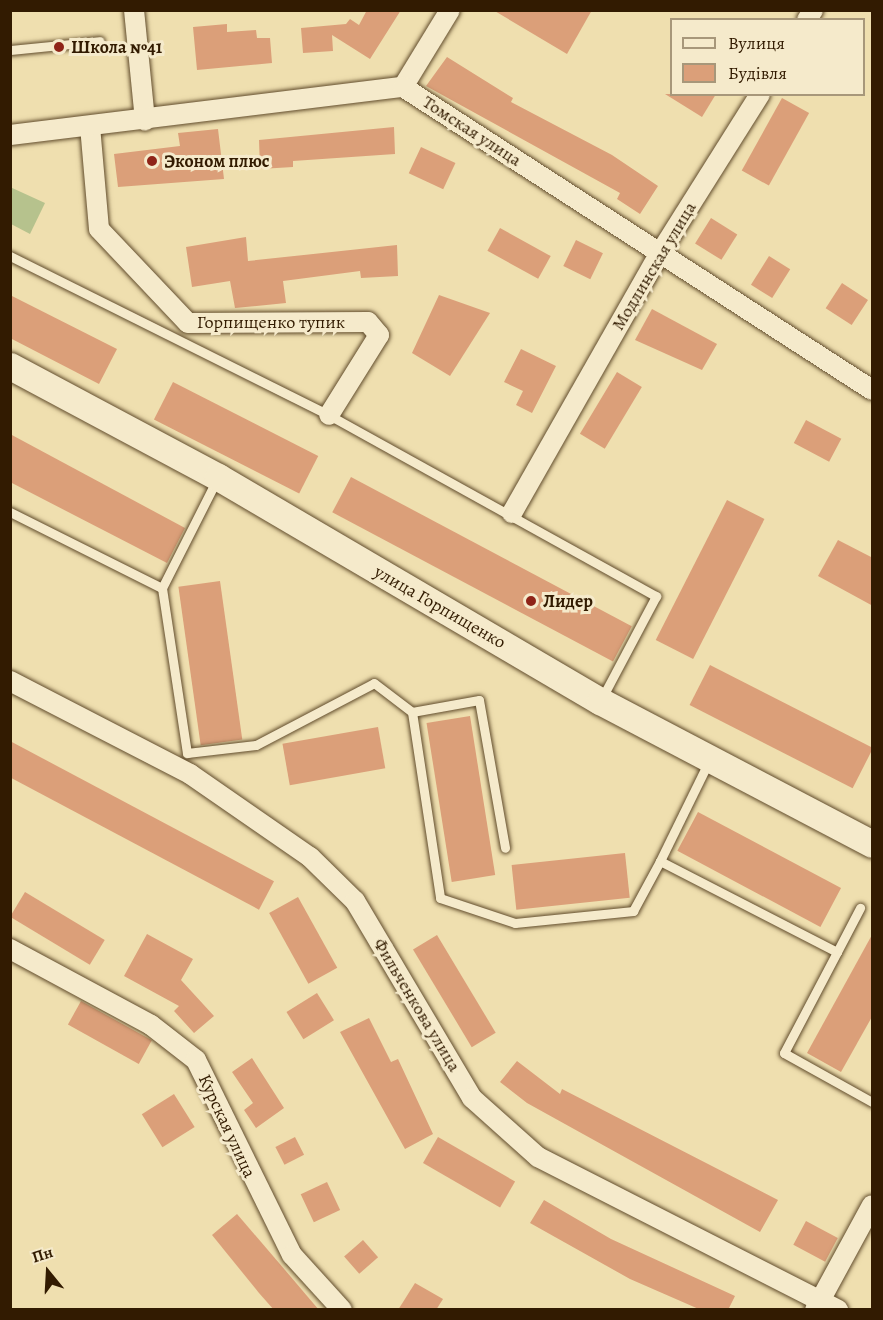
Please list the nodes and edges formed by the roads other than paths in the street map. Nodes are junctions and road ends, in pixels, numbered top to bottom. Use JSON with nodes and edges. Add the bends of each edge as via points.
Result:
{"nodes":[{"id":1,"x":134,"y":10,"type":"edge"},
{"id":2,"x":450,"y":10,"type":"edge"},
{"id":3,"x":100,"y":41,"type":"dead end"},
{"id":4,"x":10,"y":50,"type":"edge"},
{"id":5,"x":403,"y":87,"type":"junction"},
{"id":6,"x":759,"y":96,"type":"edge"},
{"id":7,"x":145,"y":120,"type":"junction"},
{"id":8,"x":90,"y":126,"type":"junction"},
{"id":9,"x":10,"y":135,"type":"edge"},
{"id":10,"x":660,"y":253,"type":"junction"},
{"id":11,"x":10,"y":256,"type":"edge"},
{"id":12,"x":184,"y":331,"type":"junction"},
{"id":13,"x":10,"y":366,"type":"edge"},
{"id":14,"x":873,"y":390,"type":"edge"},
{"id":15,"x":329,"y":415,"type":"junction"},
{"id":16,"x":218,"y":477,"type":"junction"},
{"id":17,"x":10,"y":512,"type":"edge"},
{"id":18,"x":512,"y":513,"type":"junction"},
{"id":19,"x":162,"y":588,"type":"junction"},
{"id":20,"x":10,"y":681,"type":"edge"},
{"id":21,"x":600,"y":701,"type":"junction"},
{"id":22,"x":412,"y":712,"type":"junction"},
{"id":23,"x":710,"y":758,"type":"junction"},
{"id":24,"x":873,"y":844,"type":"edge"},
{"id":25,"x":505,"y":848,"type":"dead end"},
{"id":26,"x":660,"y":861,"type":"junction"},
{"id":27,"x":860,"y":908,"type":"dead end"},
{"id":28,"x":10,"y":949,"type":"edge"},
{"id":29,"x":837,"y":952,"type":"junction"},
{"id":30,"x":873,"y":1102,"type":"edge"},
{"id":31,"x":873,"y":1205,"type":"edge"},
{"id":32,"x":818,"y":1305,"type":"edge"},
{"id":33,"x":342,"y":1310,"type":"edge"},
{"id":34,"x":838,"y":1310,"type":"edge"}],
"edges":[{"from":1,"to":7,"type":"street"},
{"from":2,"to":5,"type":"street"},
{"from":3,"to":4,"type":"lane"},
{"from":5,"to":7,"type":"street","name":"Томская улица"},
{"from":5,"to":10,"type":"street","name":"Томская улица"},
{"from":6,"to":10,"type":"street","name":"Модлинская улица"},
{"from":7,"to":8,"type":"street","name":"Томская улица"},
{"from":8,"to":9,"type":"street","name":"Томская улица"},
{"from":8,"to":12,"type":"street","name":"Горпищенко тупик","via":[[99,229]]},
{"from":10,"to":14,"type":"street","name":"Томская улица"},
{"from":10,"to":18,"type":"street","name":"Модлинская улица"},
{"from":11,"to":12,"type":"lane"},
{"from":12,"to":15,"type":"lane"},
{"from":12,"to":15,"type":"street","name":"Горпищенко тупик","via":[[368,322],[380,335]]},
{"from":13,"to":16,"type":"main road","name":"улица Горпищенко"},
{"from":15,"to":18,"type":"lane"},
{"from":16,"to":19,"type":"lane"},
{"from":16,"to":21,"type":"main road","name":"улица Горпищенко"},
{"from":17,"to":19,"type":"lane"},
{"from":18,"to":21,"type":"lane","via":[[656,596]]},
{"from":19,"to":22,"type":"lane","via":[[187,753],[256,745],[374,683]]},
{"from":20,"to":32,"type":"street","name":"Фильченкова улица","via":[[190,774],[310,857],[355,901],[472,1098],[538,1156]]},
{"from":21,"to":23,"type":"main road","name":"улица Горпищенко"},
{"from":22,"to":25,"type":"lane","via":[[479,700]]},
{"from":22,"to":26,"type":"lane","via":[[440,898],[515,923],[633,911]]},
{"from":23,"to":24,"type":"main road","name":"улица Горпищенко"},
{"from":23,"to":26,"type":"lane"},
{"from":26,"to":29,"type":"lane"},
{"from":27,"to":29,"type":"lane"},
{"from":28,"to":33,"type":"street","name":"Курская улица","via":[[151,1025],[196,1060],[292,1255]]},
{"from":29,"to":30,"type":"lane","via":[[784,1053]]},
{"from":31,"to":32,"type":"street"},
{"from":32,"to":34,"type":"street","name":"Фильченкова улица"}]}
